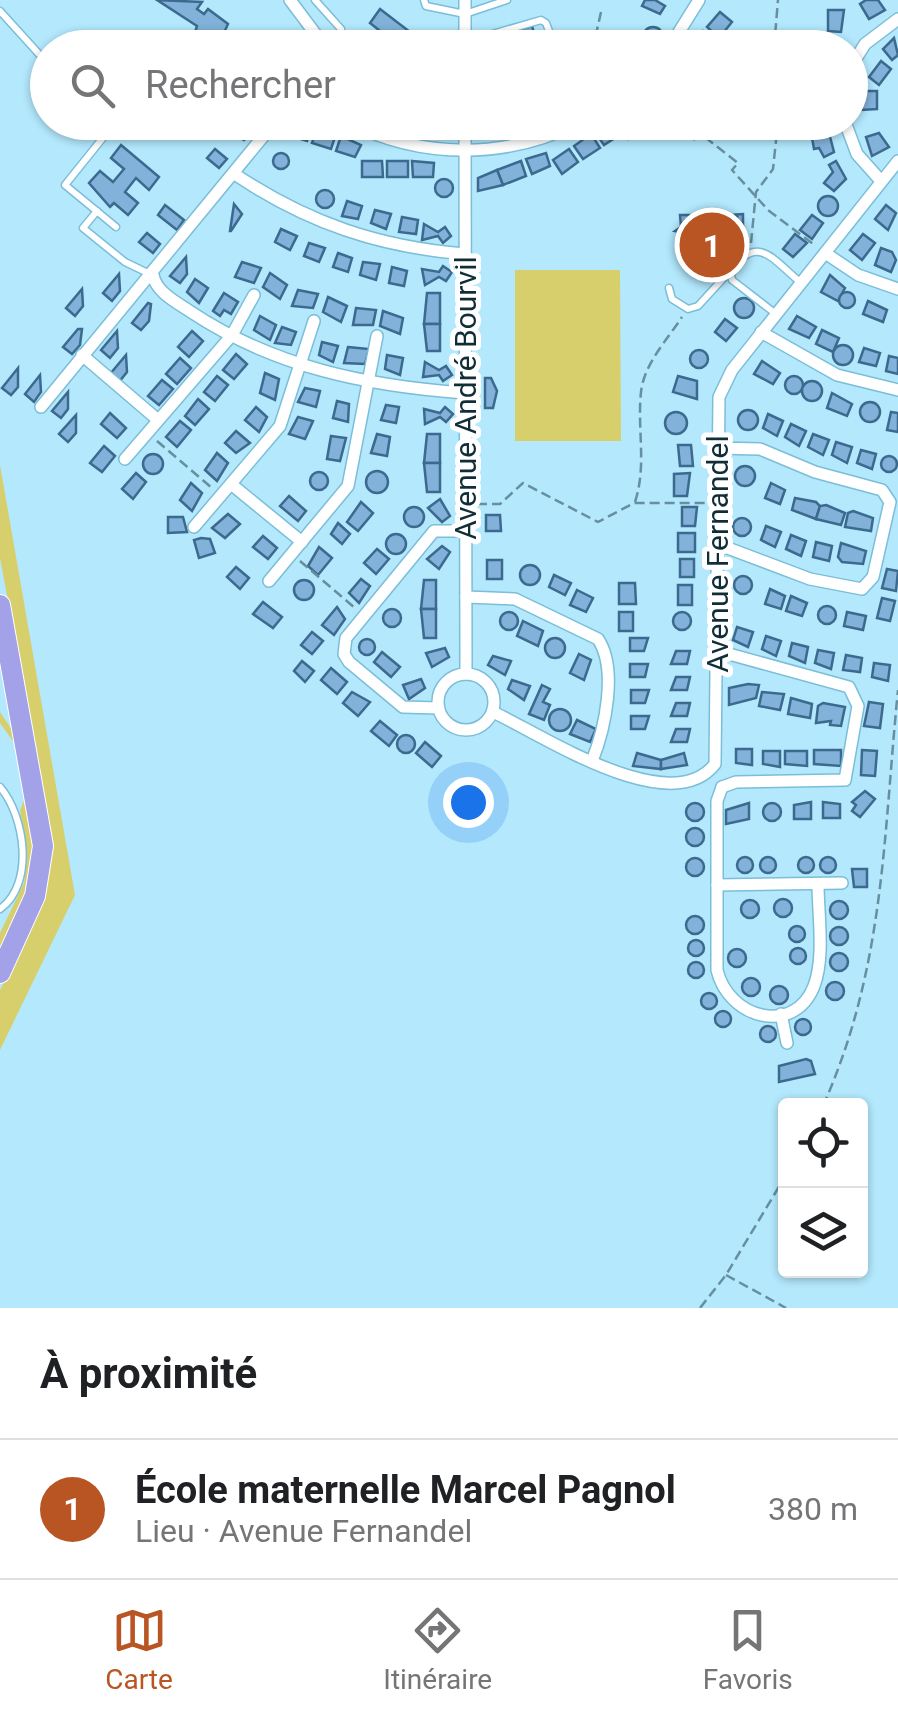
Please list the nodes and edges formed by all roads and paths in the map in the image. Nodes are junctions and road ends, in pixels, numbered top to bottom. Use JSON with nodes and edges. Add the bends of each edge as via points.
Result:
{"nodes":[{"id":1,"x":290,"y":0,"type":"edge"},
{"id":2,"x":315,"y":0,"type":"edge"},
{"id":3,"x":424,"y":0,"type":"edge"},
{"id":4,"x":506,"y":0,"type":"edge"},
{"id":5,"x":698,"y":0,"type":"edge"},
{"id":6,"x":778,"y":0,"type":"edge"},
{"id":7,"x":464,"y":7,"type":"edge"},
{"id":8,"x":0,"y":11,"type":"edge"},
{"id":9,"x":601,"y":12,"type":"dead end"},
{"id":10,"x":898,"y":19,"type":"edge"},
{"id":11,"x":341,"y":29,"type":"dead end"},
{"id":12,"x":312,"y":30,"type":"edge"},
{"id":13,"x":509,"y":30,"type":"edge"},
{"id":14,"x":549,"y":30,"type":"edge"},
{"id":15,"x":597,"y":30,"type":"edge"},
{"id":16,"x":680,"y":30,"type":"edge"},
{"id":17,"x":776,"y":30,"type":"edge"},
{"id":18,"x":868,"y":41,"type":"edge"},
{"id":19,"x":30,"y":44,"type":"edge"},
{"id":20,"x":101,"y":140,"type":"edge"},
{"id":21,"x":262,"y":140,"type":"edge"},
{"id":22,"x":395,"y":140,"type":"edge"},
{"id":23,"x":465,"y":140,"type":"edge"},
{"id":24,"x":530,"y":140,"type":"edge"},
{"id":25,"x":709,"y":140,"type":"edge"},
{"id":26,"x":776,"y":140,"type":"edge"},
{"id":27,"x":852,"y":140,"type":"edge"},
{"id":28,"x":465,"y":152,"type":"junction"},
{"id":29,"x":898,"y":161,"type":"edge"},
{"id":30,"x":236,"y":175,"type":"junction"},
{"id":31,"x":881,"y":181,"type":"junction"},
{"id":32,"x":756,"y":192,"type":"junction"},
{"id":33,"x":97,"y":212,"type":"junction"},
{"id":34,"x":116,"y":227,"type":"dead end"},
{"id":35,"x":751,"y":250,"type":"junction"},
{"id":36,"x":825,"y":253,"type":"junction"},
{"id":37,"x":465,"y":254,"type":"junction"},
{"id":38,"x":730,"y":271,"type":"junction"},
{"id":39,"x":153,"y":274,"type":"junction"},
{"id":40,"x":801,"y":282,"type":"junction"},
{"id":41,"x":668,"y":288,"type":"dead end"},
{"id":42,"x":898,"y":288,"type":"edge"},
{"id":43,"x":254,"y":295,"type":"dead end"},
{"id":44,"x":688,"y":309,"type":"junction"},
{"id":45,"x":776,"y":314,"type":"junction"},
{"id":46,"x":314,"y":320,"type":"dead end"},
{"id":47,"x":762,"y":332,"type":"junction"},
{"id":48,"x":232,"y":335,"type":"junction"},
{"id":49,"x":378,"y":336,"type":"dead end"},
{"id":50,"x":82,"y":355,"type":"junction"},
{"id":51,"x":300,"y":365,"type":"junction"},
{"id":52,"x":368,"y":384,"type":"junction"},
{"id":53,"x":898,"y":390,"type":"edge"},
{"id":54,"x":465,"y":393,"type":"junction"},
{"id":55,"x":41,"y":407,"type":"dead end"},
{"id":56,"x":158,"y":420,"type":"junction"},
{"id":57,"x":148,"y":433,"type":"junction"},
{"id":58,"x":716,"y":448,"type":"junction"},
{"id":59,"x":125,"y":459,"type":"dead end"},
{"id":60,"x":231,"y":484,"type":"junction"},
{"id":61,"x":221,"y":496,"type":"junction"},
{"id":62,"x":634,"y":503,"type":"junction"},
{"id":63,"x":716,"y":503,"type":"junction"},
{"id":64,"x":466,"y":504,"type":"junction"},
{"id":65,"x":194,"y":527,"type":"dead end"},
{"id":66,"x":466,"y":531,"type":"junction"},
{"id":67,"x":302,"y":542,"type":"junction"},
{"id":68,"x":717,"y":544,"type":"junction"},
{"id":69,"x":291,"y":554,"type":"junction"},
{"id":70,"x":269,"y":581,"type":"dead end"},
{"id":71,"x":466,"y":597,"type":"junction"},
{"id":72,"x":0,"y":605,"type":"edge"},
{"id":73,"x":364,"y":616,"type":"junction"},
{"id":74,"x":718,"y":651,"type":"junction"},
{"id":75,"x":466,"y":674,"type":"junction"},
{"id":76,"x":898,"y":690,"type":"edge"},
{"id":77,"x":9,"y":695,"type":"edge"},
{"id":78,"x":438,"y":708,"type":"junction"},
{"id":79,"x":493,"y":712,"type":"junction"},
{"id":80,"x":592,"y":761,"type":"junction"},
{"id":81,"x":709,"y":772,"type":"junction"},
{"id":82,"x":722,"y":787,"type":"junction"},
{"id":83,"x":0,"y":788,"type":"edge"},
{"id":84,"x":842,"y":883,"type":"dead end"},
{"id":85,"x":818,"y":884,"type":"junction"},
{"id":86,"x":717,"y":885,"type":"junction"},
{"id":87,"x":0,"y":909,"type":"edge"},
{"id":88,"x":0,"y":973,"type":"edge"},
{"id":89,"x":782,"y":1014,"type":"junction"},
{"id":90,"x":788,"y":1044,"type":"dead end"},
{"id":91,"x":827,"y":1098,"type":"edge"},
{"id":92,"x":778,"y":1187,"type":"edge"},
{"id":93,"x":726,"y":1275,"type":"junction"},
{"id":94,"x":700,"y":1308,"type":"edge"},
{"id":95,"x":786,"y":1308,"type":"edge"}],
"edges":[{"from":1,"to":12,"type":"street"},
{"from":2,"to":11,"type":"lane"},
{"from":3,"to":7,"type":"lane","via":[[426,6]]},
{"from":4,"to":7,"type":"lane"},
{"from":5,"to":16,"type":"street"},
{"from":6,"to":17,"type":"path"},
{"from":8,"to":19,"type":"lane"},
{"from":9,"to":15,"type":"path"},
{"from":10,"to":18,"type":"street"},
{"from":13,"to":14,"type":"lane","via":[[535,20]]},
{"from":20,"to":33,"type":"lane","via":[[65,185]]},
{"from":21,"to":30,"type":"street"},
{"from":22,"to":28,"type":"street"},
{"from":23,"to":28,"type":"street","name":"Avenue André Bourvil"},
{"from":24,"to":28,"type":"street"},
{"from":25,"to":32,"type":"path","via":[[738,163],[732,170]]},
{"from":26,"to":32,"type":"path","via":[[774,169]]},
{"from":27,"to":31,"type":"street"},
{"from":28,"to":37,"type":"street","name":"Avenue André Bourvil"},
{"from":29,"to":31,"type":"street","name":"Avenue Fernandel"},
{"from":30,"to":37,"type":"street","via":[[336,230]]},
{"from":30,"to":39,"type":"street"},
{"from":31,"to":36,"type":"street","name":"Avenue Fernandel"},
{"from":32,"to":35,"type":"path"},
{"from":32,"to":36,"type":"path","via":[[768,210]]},
{"from":33,"to":34,"type":"lane"},
{"from":33,"to":39,"type":"lane","via":[[84,228],[125,262]]},
{"from":35,"to":38,"type":"lane"},
{"from":35,"to":40,"type":"lane","via":[[764,252]]},
{"from":36,"to":40,"type":"street","name":"Avenue Fernandel"},
{"from":36,"to":42,"type":"street","via":[[858,276]]},
{"from":37,"to":54,"type":"street","name":"Avenue André Bourvil"},
{"from":38,"to":44,"type":"lane"},
{"from":38,"to":45,"type":"lane","via":[[732,280]]},
{"from":39,"to":48,"type":"street","via":[[168,296]]},
{"from":39,"to":50,"type":"street"},
{"from":40,"to":45,"type":"street","name":"Avenue Fernandel"},
{"from":41,"to":44,"type":"lane"},
{"from":43,"to":48,"type":"street"},
{"from":44,"to":62,"type":"path","via":[[648,368],[641,391],[642,480]]},
{"from":45,"to":47,"type":"street","name":"Avenue Fernandel"},
{"from":46,"to":51,"type":"street"},
{"from":47,"to":53,"type":"street","via":[[837,375]]},
{"from":47,"to":58,"type":"street","name":"Avenue Fernandel","via":[[722,389]]},
{"from":48,"to":51,"type":"street"},
{"from":48,"to":56,"type":"street"},
{"from":49,"to":52,"type":"street"},
{"from":50,"to":55,"type":"street"},
{"from":50,"to":56,"type":"street"},
{"from":51,"to":52,"type":"street"},
{"from":51,"to":60,"type":"street","via":[[280,426]]},
{"from":52,"to":54,"type":"street"},
{"from":52,"to":67,"type":"street","via":[[348,486]]},
{"from":54,"to":64,"type":"street","name":"Avenue André Bourvil"},
{"from":56,"to":57,"type":"street"},
{"from":57,"to":59,"type":"street"},
{"from":57,"to":61,"type":"path"},
{"from":58,"to":63,"type":"street","name":"Avenue Fernandel"},
{"from":58,"to":68,"type":"street","via":[[760,448],[882,490],[890,502],[873,576],[862,589],[810,579]]},
{"from":60,"to":61,"type":"street"},
{"from":60,"to":67,"type":"street"},
{"from":61,"to":65,"type":"street"},
{"from":62,"to":63,"type":"path"},
{"from":62,"to":64,"type":"path","via":[[598,522],[523,484],[500,504]]},
{"from":63,"to":68,"type":"street","name":"Avenue Fernandel"},
{"from":64,"to":66,"type":"street","name":"Avenue André Bourvil"},
{"from":66,"to":71,"type":"street","name":"Avenue André Bourvil"},
{"from":66,"to":73,"type":"street","via":[[434,531]]},
{"from":67,"to":69,"type":"street"},
{"from":68,"to":74,"type":"street","name":"Avenue Fernandel"},
{"from":69,"to":70,"type":"street"},
{"from":69,"to":73,"type":"path"},
{"from":71,"to":75,"type":"street","name":"Avenue André Bourvil"},
{"from":71,"to":80,"type":"street","via":[[515,599],[598,639],[605,651],[607,717]]},
{"from":72,"to":77,"type":"highway"},
{"from":73,"to":78,"type":"street","via":[[346,638],[349,662],[403,708]]},
{"from":74,"to":81,"type":"street","name":"Avenue Fernandel","via":[[718,753]]},
{"from":74,"to":82,"type":"street","via":[[849,687],[858,706],[845,780]]},
{"from":75,"to":78,"type":"street","via":[[447,681]]},
{"from":75,"to":79,"type":"street","via":[[486,682]]},
{"from":76,"to":91,"type":"path","via":[[871,965]]},
{"from":77,"to":88,"type":"highway","via":[[44,846],[35,896]]},
{"from":78,"to":79,"type":"street","via":[[448,725],[467,731]]},
{"from":79,"to":80,"type":"street"},
{"from":80,"to":81,"type":"street","via":[[642,782],[677,784]]},
{"from":81,"to":82,"type":"street"},
{"from":82,"to":86,"type":"street"},
{"from":83,"to":87,"type":"lane","via":[[14,813],[22,870]]},
{"from":84,"to":85,"type":"street"},
{"from":85,"to":86,"type":"street"},
{"from":85,"to":89,"type":"street","via":[[815,985],[802,1004]]},
{"from":86,"to":89,"type":"street","via":[[723,989],[745,1011]]},
{"from":89,"to":90,"type":"street"},
{"from":92,"to":93,"type":"path"},
{"from":93,"to":94,"type":"path"},
{"from":93,"to":95,"type":"path"}]}
